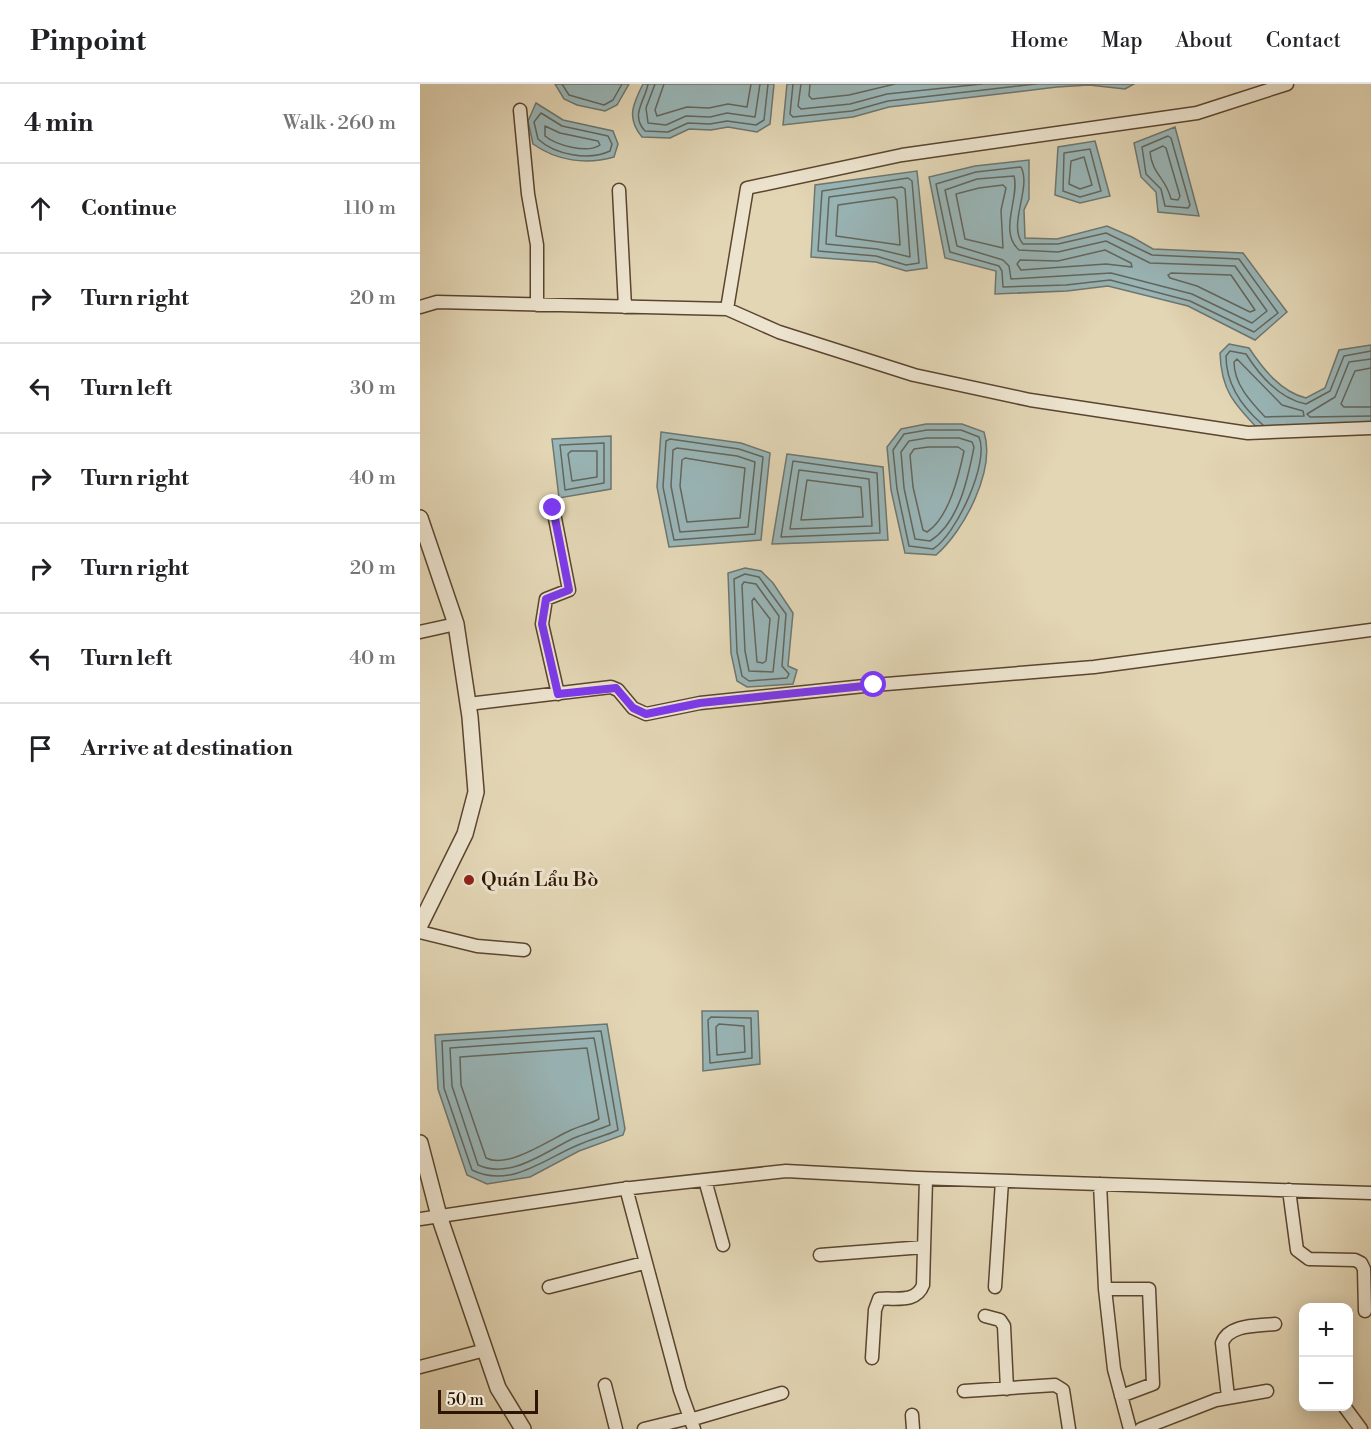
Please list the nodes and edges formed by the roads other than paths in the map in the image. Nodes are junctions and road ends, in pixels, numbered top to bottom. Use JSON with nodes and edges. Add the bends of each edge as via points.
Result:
{"nodes":[{"id":1,"x":1287,"y":84,"type":"edge"},
{"id":2,"x":520,"y":110,"type":"dead end"},
{"id":3,"x":619,"y":190,"type":"dead end"},
{"id":4,"x":537,"y":305,"type":"junction"},
{"id":5,"x":420,"y":307,"type":"edge"},
{"id":6,"x":625,"y":307,"type":"junction"},
{"id":7,"x":727,"y":309,"type":"junction"},
{"id":8,"x":1371,"y":428,"type":"edge"},
{"id":9,"x":553,"y":508,"type":"dead end"},
{"id":10,"x":420,"y":518,"type":"edge"},
{"id":11,"x":456,"y":624,"type":"junction"},
{"id":12,"x":1371,"y":630,"type":"edge"},
{"id":13,"x":420,"y":632,"type":"edge"},
{"id":14,"x":558,"y":694,"type":"junction"},
{"id":15,"x":468,"y":704,"type":"junction"},
{"id":16,"x":421,"y":924,"type":"edge"},
{"id":17,"x":524,"y":950,"type":"dead end"},
{"id":18,"x":420,"y":1143,"type":"edge"},
{"id":19,"x":926,"y":1179,"type":"junction"},
{"id":20,"x":705,"y":1180,"type":"junction"},
{"id":21,"x":1002,"y":1181,"type":"junction"},
{"id":22,"x":1100,"y":1184,"type":"junction"},
{"id":23,"x":626,"y":1188,"type":"junction"},
{"id":24,"x":1289,"y":1190,"type":"junction"},
{"id":25,"x":1371,"y":1192,"type":"edge"},
{"id":26,"x":439,"y":1216,"type":"junction"},
{"id":27,"x":420,"y":1219,"type":"edge"},
{"id":28,"x":723,"y":1245,"type":"dead end"},
{"id":29,"x":924,"y":1247,"type":"junction"},
{"id":30,"x":820,"y":1255,"type":"dead end"},
{"id":31,"x":644,"y":1263,"type":"junction"},
{"id":32,"x":549,"y":1287,"type":"dead end"},
{"id":33,"x":995,"y":1287,"type":"dead end"},
{"id":34,"x":1105,"y":1289,"type":"junction"},
{"id":35,"x":1365,"y":1311,"type":"dead end"},
{"id":36,"x":985,"y":1316,"type":"dead end"},
{"id":37,"x":1275,"y":1323,"type":"dead end"},
{"id":38,"x":485,"y":1350,"type":"junction"},
{"id":39,"x":872,"y":1358,"type":"dead end"},
{"id":40,"x":420,"y":1366,"type":"edge"},
{"id":41,"x":605,"y":1385,"type":"dead end"},
{"id":42,"x":1007,"y":1389,"type":"junction"},
{"id":43,"x":1267,"y":1391,"type":"dead end"},
{"id":44,"x":964,"y":1392,"type":"dead end"},
{"id":45,"x":783,"y":1393,"type":"dead end"},
{"id":46,"x":1121,"y":1396,"type":"junction"},
{"id":47,"x":1228,"y":1397,"type":"junction"},
{"id":48,"x":1347,"y":1411,"type":"edge"},
{"id":49,"x":912,"y":1415,"type":"dead end"},
{"id":50,"x":691,"y":1422,"type":"edge"},
{"id":51,"x":523,"y":1429,"type":"edge"},
{"id":52,"x":616,"y":1429,"type":"edge"},
{"id":53,"x":644,"y":1429,"type":"edge"},
{"id":54,"x":913,"y":1429,"type":"edge"},
{"id":55,"x":1069,"y":1429,"type":"edge"},
{"id":56,"x":1130,"y":1429,"type":"edge"},
{"id":57,"x":1141,"y":1429,"type":"edge"},
{"id":58,"x":1361,"y":1429,"type":"edge"}],
"edges":[{"from":1,"to":7,"type":"street","via":[[1197,113],[902,155],[747,188]]},
{"from":2,"to":4,"type":"street","via":[[537,245]]},
{"from":3,"to":6,"type":"street"},
{"from":4,"to":5,"type":"street","via":[[436,302]]},
{"from":4,"to":6,"type":"street"},
{"from":6,"to":7,"type":"street"},
{"from":7,"to":8,"type":"street","via":[[779,332],[914,375],[1029,400],[1248,433]]},
{"from":9,"to":14,"type":"street","via":[[569,590],[546,599],[541,618]]},
{"from":10,"to":11,"type":"street"},
{"from":11,"to":13,"type":"street"},
{"from":11,"to":15,"type":"street"},
{"from":12,"to":14,"type":"street","via":[[1112,665],[700,703],[646,714],[633,708],[616,688]]},
{"from":14,"to":15,"type":"street"},
{"from":15,"to":16,"type":"street","via":[[476,792],[465,834]]},
{"from":16,"to":17,"type":"street","via":[[477,946]]},
{"from":18,"to":26,"type":"street"},
{"from":19,"to":20,"type":"street","via":[[786,1171]]},
{"from":19,"to":21,"type":"street"},
{"from":19,"to":29,"type":"street"},
{"from":20,"to":23,"type":"street"},
{"from":20,"to":28,"type":"street"},
{"from":21,"to":22,"type":"street"},
{"from":21,"to":33,"type":"street"},
{"from":22,"to":24,"type":"street"},
{"from":22,"to":34,"type":"street"},
{"from":23,"to":26,"type":"street"},
{"from":23,"to":31,"type":"street"},
{"from":24,"to":25,"type":"street"},
{"from":24,"to":35,"type":"street","via":[[1297,1250],[1309,1259],[1361,1263]]},
{"from":26,"to":27,"type":"street"},
{"from":26,"to":38,"type":"street"},
{"from":29,"to":30,"type":"street"},
{"from":29,"to":39,"type":"street","via":[[921,1291],[899,1301],[881,1298],[877,1303]]},
{"from":31,"to":32,"type":"street"},
{"from":31,"to":50,"type":"street"},
{"from":34,"to":46,"type":"street"},
{"from":34,"to":46,"type":"street","via":[[1149,1289],[1153,1384]]},
{"from":36,"to":42,"type":"street","via":[[1000,1320],[1004,1326]]},
{"from":37,"to":47,"type":"street","via":[[1231,1330],[1224,1337]]},
{"from":38,"to":40,"type":"street"},
{"from":38,"to":51,"type":"street","via":[[498,1388]]},
{"from":41,"to":52,"type":"street"},
{"from":42,"to":44,"type":"street"},
{"from":42,"to":55,"type":"street","via":[[1059,1387],[1065,1398]]},
{"from":43,"to":47,"type":"street"},
{"from":45,"to":50,"type":"street"},
{"from":46,"to":56,"type":"street"},
{"from":47,"to":57,"type":"street"},
{"from":48,"to":58,"type":"street"},
{"from":49,"to":54,"type":"street"},
{"from":50,"to":53,"type":"street"}]}
